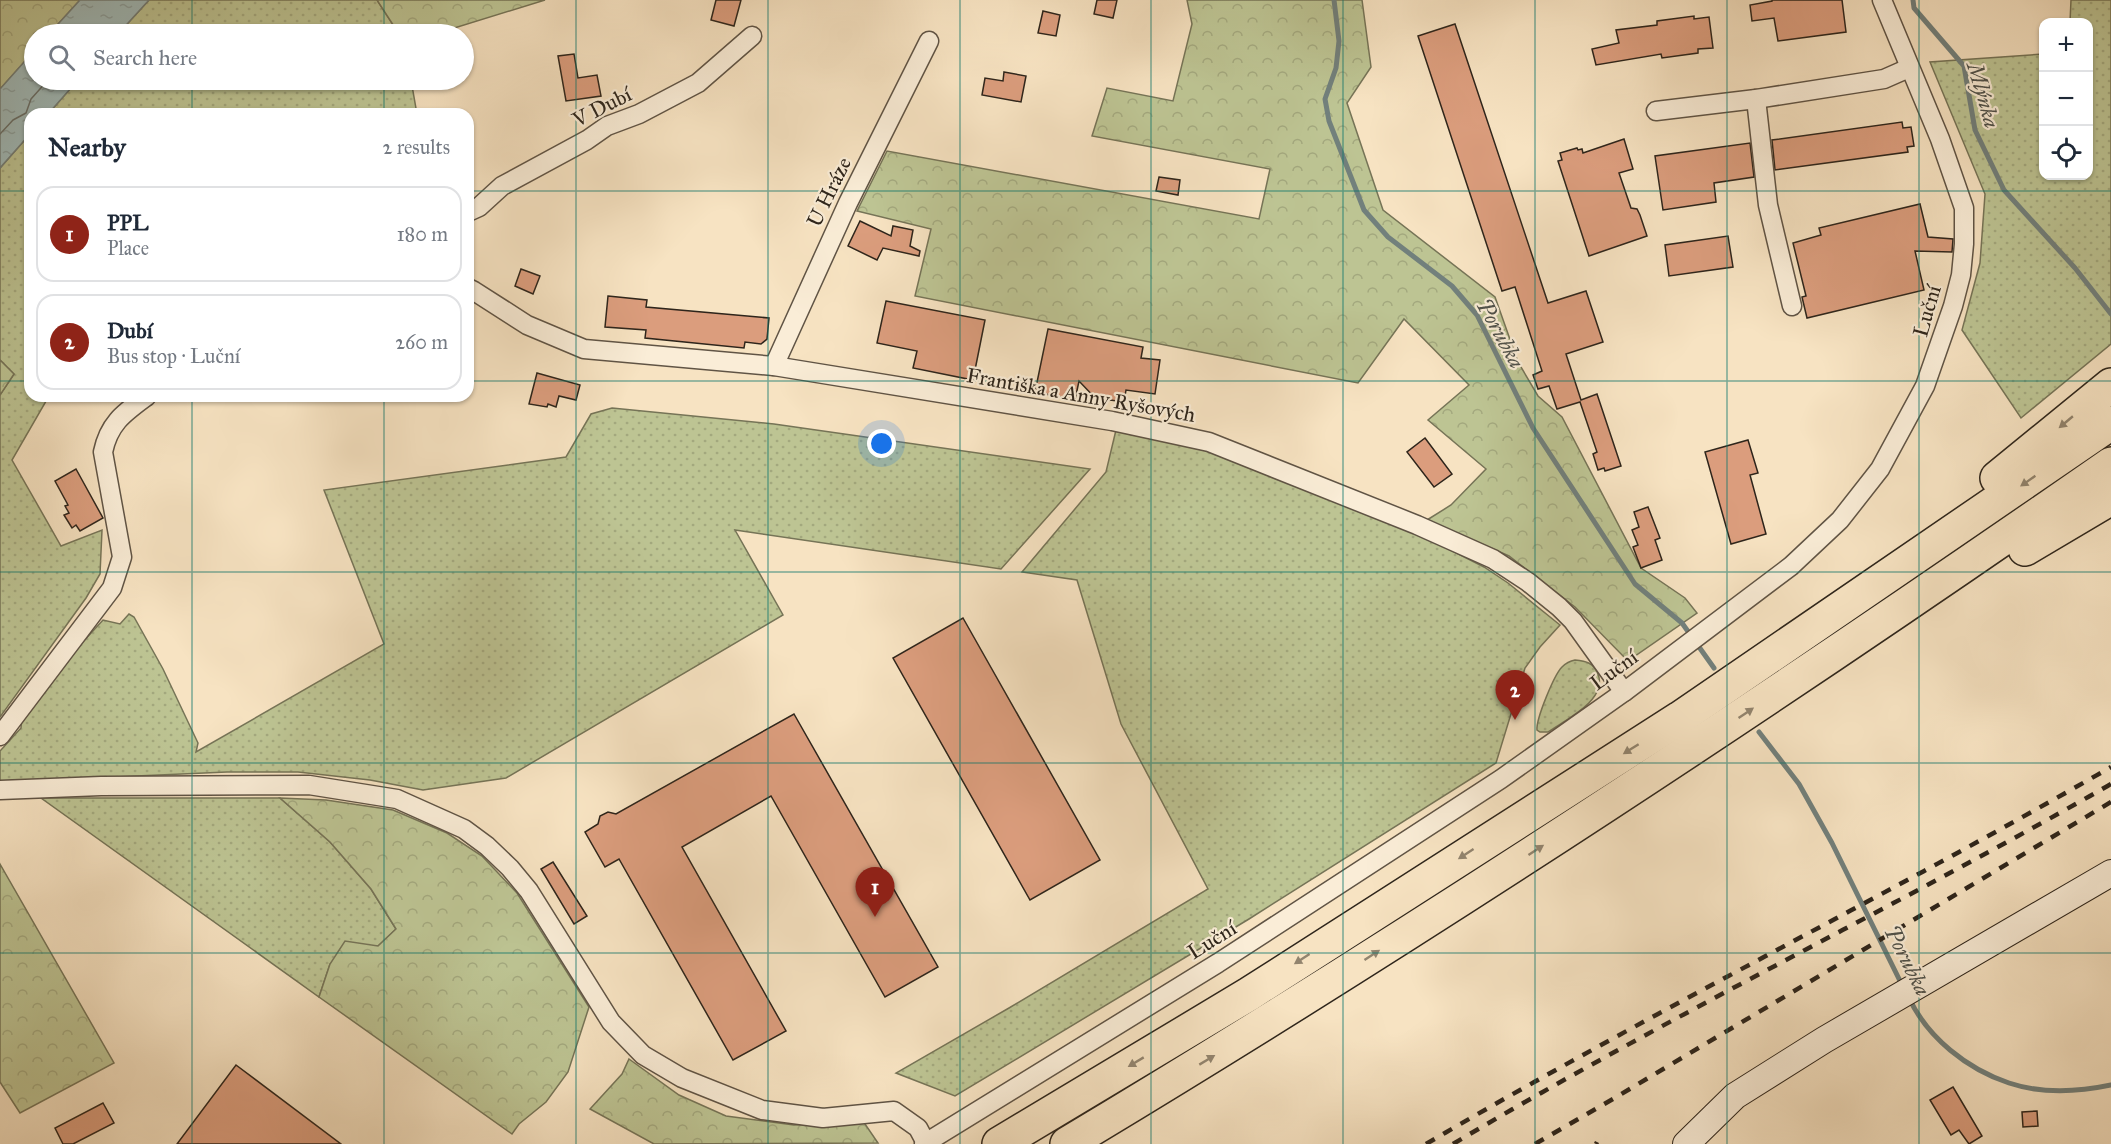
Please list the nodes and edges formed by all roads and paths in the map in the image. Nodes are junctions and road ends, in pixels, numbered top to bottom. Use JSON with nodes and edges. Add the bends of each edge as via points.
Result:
{"nodes":[{"id":1,"x":1882,"y":0,"type":"edge"},
{"id":2,"x":752,"y":36,"type":"dead end"},
{"id":3,"x":929,"y":41,"type":"dead end"},
{"id":4,"x":1909,"y":68,"type":"junction"},
{"id":5,"x":1756,"y":99,"type":"junction"},
{"id":6,"x":1656,"y":111,"type":"dead end"},
{"id":7,"x":474,"y":209,"type":"edge"},
{"id":8,"x":474,"y":292,"type":"edge"},
{"id":9,"x":1792,"y":306,"type":"dead end"},
{"id":10,"x":774,"y":366,"type":"junction"},
{"id":11,"x":2111,"y":385,"type":"edge"},
{"id":12,"x":139,"y":402,"type":"edge"},
{"id":13,"x":2111,"y":423,"type":"edge"},
{"id":14,"x":2111,"y":464,"type":"edge"},
{"id":15,"x":2111,"y":498,"type":"edge"},
{"id":16,"x":1775,"y":653,"type":"junction"},
{"id":17,"x":1794,"y":681,"type":"junction"},
{"id":18,"x":1624,"y":692,"type":"junction"},
{"id":19,"x":0,"y":735,"type":"edge"},
{"id":20,"x":0,"y":790,"type":"edge"},
{"id":21,"x":2111,"y":873,"type":"edge"},
{"id":22,"x":925,"y":1144,"type":"edge"},
{"id":23,"x":999,"y":1144,"type":"edge"},
{"id":24,"x":1067,"y":1144,"type":"edge"},
{"id":25,"x":1686,"y":1144,"type":"edge"}],
"edges":[{"from":1,"to":4,"type":"street","name":"Luční"},
{"from":2,"to":7,"type":"street","name":"V Dubí","via":[[698,83],[607,126],[502,186]]},
{"from":3,"to":10,"type":"street","name":"U Hráze","via":[[848,203]]},
{"from":4,"to":5,"type":"street","via":[[1884,79]]},
{"from":4,"to":18,"type":"street","name":"Luční","via":[[1964,208],[1961,275],[1925,386],[1880,469],[1840,520],[1791,566]]},
{"from":5,"to":6,"type":"street"},
{"from":5,"to":9,"type":"street","via":[[1768,205]]},
{"from":8,"to":10,"type":"street","name":"Františka a Anny Ryšových","via":[[527,326],[584,349]]},
{"from":10,"to":18,"type":"street","name":"Františka a Anny Ryšových","via":[[1112,421],[1209,442],[1493,559],[1528,582],[1573,621]]},
{"from":11,"to":16,"type":"highway","one_way":true,"via":[[1979,491],[1824,601]]},
{"from":12,"to":19,"type":"street","via":[[121,415],[106,435],[103,452],[122,557],[112,588]]},
{"from":13,"to":16,"type":"highway","one_way":true},
{"from":14,"to":17,"type":"highway"},
{"from":15,"to":17,"type":"highway","via":[[1917,617]]},
{"from":16,"to":23,"type":"highway","one_way":true,"via":[[1249,994]]},
{"from":24,"to":17,"type":"highway","one_way":true,"via":[[1234,1044]]},
{"from":18,"to":22,"type":"street","name":"Luční","via":[[1492,786],[1228,957]]},
{"from":20,"to":22,"type":"street","via":[[309,785],[397,799],[464,829],[510,868],[529,891],[611,1022],[643,1055],[682,1078],[762,1110],[823,1118],[894,1111],[918,1128]]},
{"from":21,"to":25,"type":"street","via":[[1735,1096]]}]}
